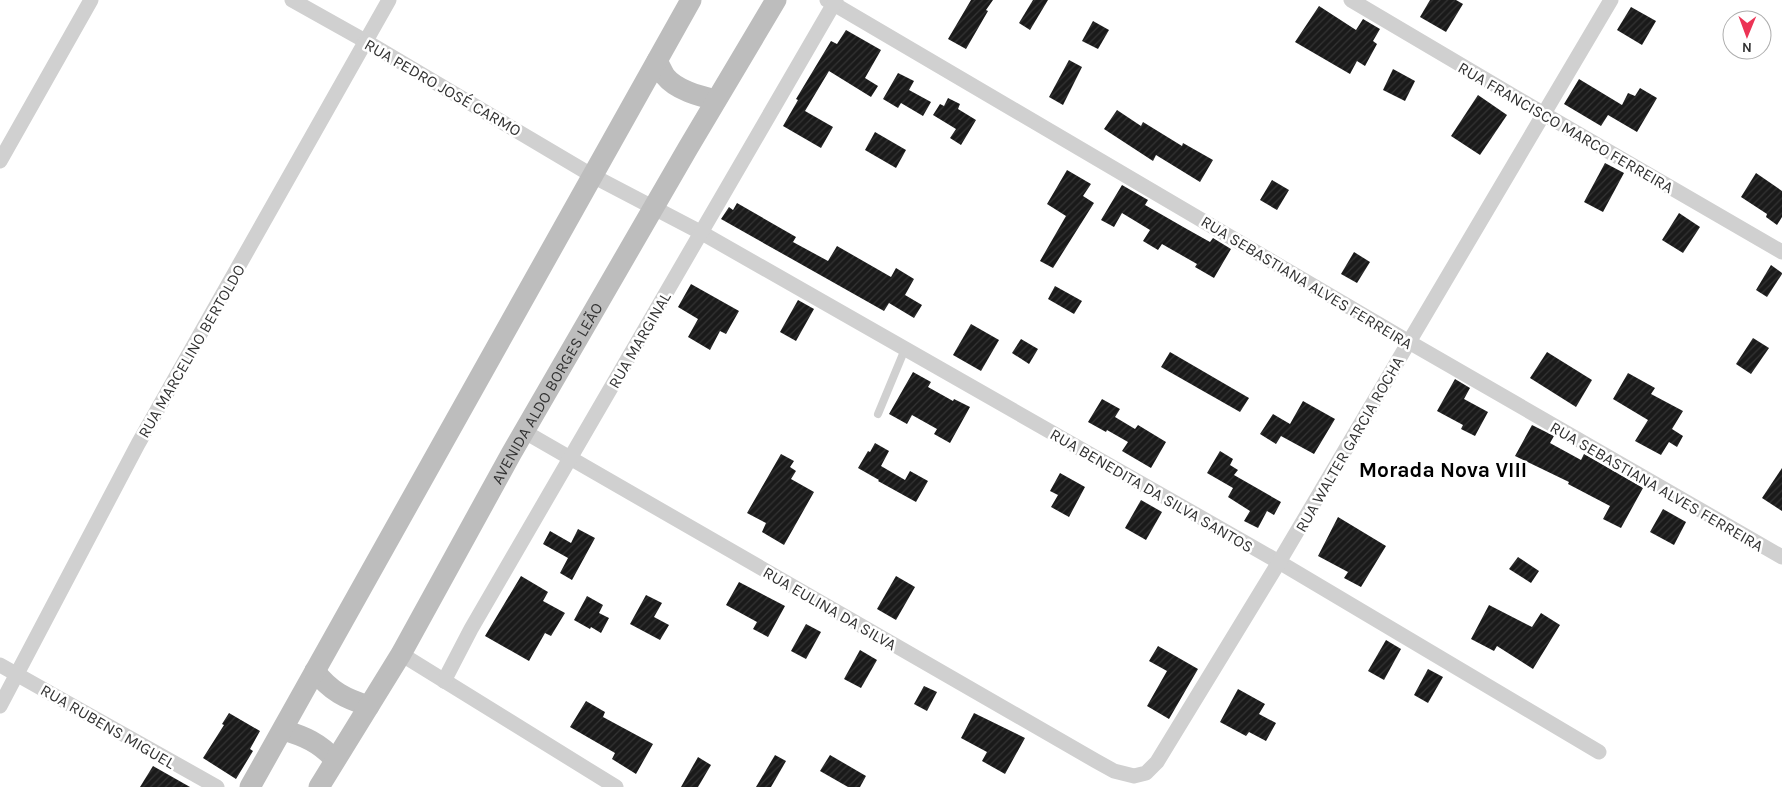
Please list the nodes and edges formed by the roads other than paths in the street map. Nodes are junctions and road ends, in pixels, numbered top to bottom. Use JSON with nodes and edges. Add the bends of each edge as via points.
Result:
{"nodes":[{"id":1,"x":91,"y":0,"type":"edge"},
{"id":2,"x":292,"y":0,"type":"edge"},
{"id":3,"x":389,"y":0,"type":"edge"},
{"id":4,"x":691,"y":0,"type":"edge"},
{"id":5,"x":776,"y":0,"type":"edge"},
{"id":6,"x":1352,"y":0,"type":"edge"},
{"id":7,"x":1611,"y":0,"type":"edge"},
{"id":8,"x":832,"y":1,"type":"edge"},
{"id":9,"x":367,"y":42,"type":"junction"},
{"id":10,"x":657,"y":61,"type":"junction"},
{"id":11,"x":716,"y":100,"type":"junction"},
{"id":12,"x":1544,"y":114,"type":"junction"},
{"id":13,"x":0,"y":161,"type":"edge"},
{"id":14,"x":593,"y":176,"type":"junction"},
{"id":15,"x":654,"y":208,"type":"junction"},
{"id":16,"x":702,"y":233,"type":"junction"},
{"id":17,"x":1782,"y":252,"type":"edge"},
{"id":18,"x":1409,"y":342,"type":"junction"},
{"id":19,"x":905,"y":348,"type":"junction"},
{"id":20,"x":878,"y":414,"type":"dead end"},
{"id":21,"x":524,"y":432,"type":"junction"},
{"id":22,"x":570,"y":457,"type":"junction"},
{"id":23,"x":1782,"y":557,"type":"edge"},
{"id":24,"x":1279,"y":562,"type":"junction"},
{"id":25,"x":401,"y":654,"type":"junction"},
{"id":26,"x":0,"y":665,"type":"edge"},
{"id":27,"x":315,"y":671,"type":"junction"},
{"id":28,"x":17,"y":674,"type":"junction"},
{"id":29,"x":444,"y":681,"type":"junction"},
{"id":30,"x":0,"y":706,"type":"edge"},
{"id":31,"x":369,"y":706,"type":"junction"},
{"id":32,"x":283,"y":730,"type":"junction"},
{"id":33,"x":1599,"y":752,"type":"dead end"},
{"id":34,"x":335,"y":760,"type":"junction"},
{"id":35,"x":1138,"y":776,"type":"joint"},
{"id":36,"x":217,"y":787,"type":"edge"},
{"id":37,"x":250,"y":787,"type":"edge"},
{"id":38,"x":319,"y":787,"type":"edge"},
{"id":39,"x":616,"y":787,"type":"edge"}],
"edges":[{"from":1,"to":13,"type":"street"},
{"from":2,"to":9,"type":"street","name":"RUA PEDRO JOSÉ CARMO"},
{"from":3,"to":9,"type":"street","name":"RUA MARCELINO BERTOLDO"},
{"from":4,"to":10,"type":"street"},
{"from":5,"to":11,"type":"street","name":"AVENIDA ALDO BORGES LEÃO"},
{"from":6,"to":12,"type":"street","name":"RUA FRANCISCO MARCO FERREIRA"},
{"from":7,"to":12,"type":"street","name":"RUA WALTER GARCIA ROCHA"},
{"from":8,"to":16,"type":"street","name":"RUA MARGINAL"},
{"from":8,"to":18,"type":"street","name":"RUA SEBASTIANA ALVES FERREIRA"},
{"from":9,"to":14,"type":"street","name":"RUA PEDRO JOSÉ CARMO"},
{"from":9,"to":28,"type":"street","name":"RUA MARCELINO BERTOLDO","via":[[138,444]]},
{"from":10,"to":11,"type":"street","via":[[665,76],[676,86]]},
{"from":10,"to":14,"type":"street"},
{"from":11,"to":15,"type":"street","name":"AVENIDA ALDO BORGES LEÃO"},
{"from":12,"to":17,"type":"street","name":"RUA FRANCISCO MARCO FERREIRA"},
{"from":12,"to":18,"type":"street","name":"RUA WALTER GARCIA ROCHA"},
{"from":14,"to":15,"type":"street","name":"RUA PEDRO JOSÉ CARMO"},
{"from":14,"to":27,"type":"street"},
{"from":15,"to":16,"type":"street","name":"RUA BENEDITA DA SILVA SANTOS"},
{"from":15,"to":21,"type":"street","name":"AVENIDA ALDO BORGES LEÃO"},
{"from":16,"to":19,"type":"street","name":"RUA BENEDITA DA SILVA SANTOS"},
{"from":16,"to":22,"type":"street","name":"RUA MARGINAL"},
{"from":18,"to":23,"type":"street","name":"RUA SEBASTIANA ALVES FERREIRA"},
{"from":18,"to":24,"type":"street","name":"RUA WALTER GARCIA ROCHA"},
{"from":19,"to":20,"type":"lane"},
{"from":19,"to":24,"type":"street","name":"RUA BENEDITA DA SILVA SANTOS"},
{"from":21,"to":22,"type":"street","name":"RUA EULINA DA SILVA"},
{"from":21,"to":25,"type":"street","name":"AVENIDA ALDO BORGES LEÃO"},
{"from":22,"to":29,"type":"street","name":"RUA MARGINAL"},
{"from":22,"to":35,"type":"street","name":"RUA EULINA DA SILVA","via":[[1072,748],[1114,771]]},
{"from":24,"to":33,"type":"street","name":"RUA BENEDITA DA SILVA SANTOS"},
{"from":24,"to":35,"type":"street","name":"RUA WALTER GARCIA ROCHA","via":[[1163,753],[1152,769]]},
{"from":25,"to":29,"type":"street"},
{"from":25,"to":31,"type":"street","name":"AVENIDA ALDO BORGES LEÃO"},
{"from":26,"to":28,"type":"street","name":"RUA RUBENS MIGUEL"},
{"from":27,"to":31,"type":"street","via":[[344,698]]},
{"from":27,"to":32,"type":"street"},
{"from":28,"to":30,"type":"street","name":"RUA MARCELINO BERTOLDO"},
{"from":28,"to":36,"type":"street","name":"RUA RUBENS MIGUEL"},
{"from":29,"to":39,"type":"street"},
{"from":31,"to":34,"type":"street","name":"AVENIDA ALDO BORGES LEÃO"},
{"from":32,"to":34,"type":"street","via":[[315,742]]},
{"from":32,"to":37,"type":"street"},
{"from":34,"to":38,"type":"street","name":"AVENIDA ALDO BORGES LEÃO"}]}
